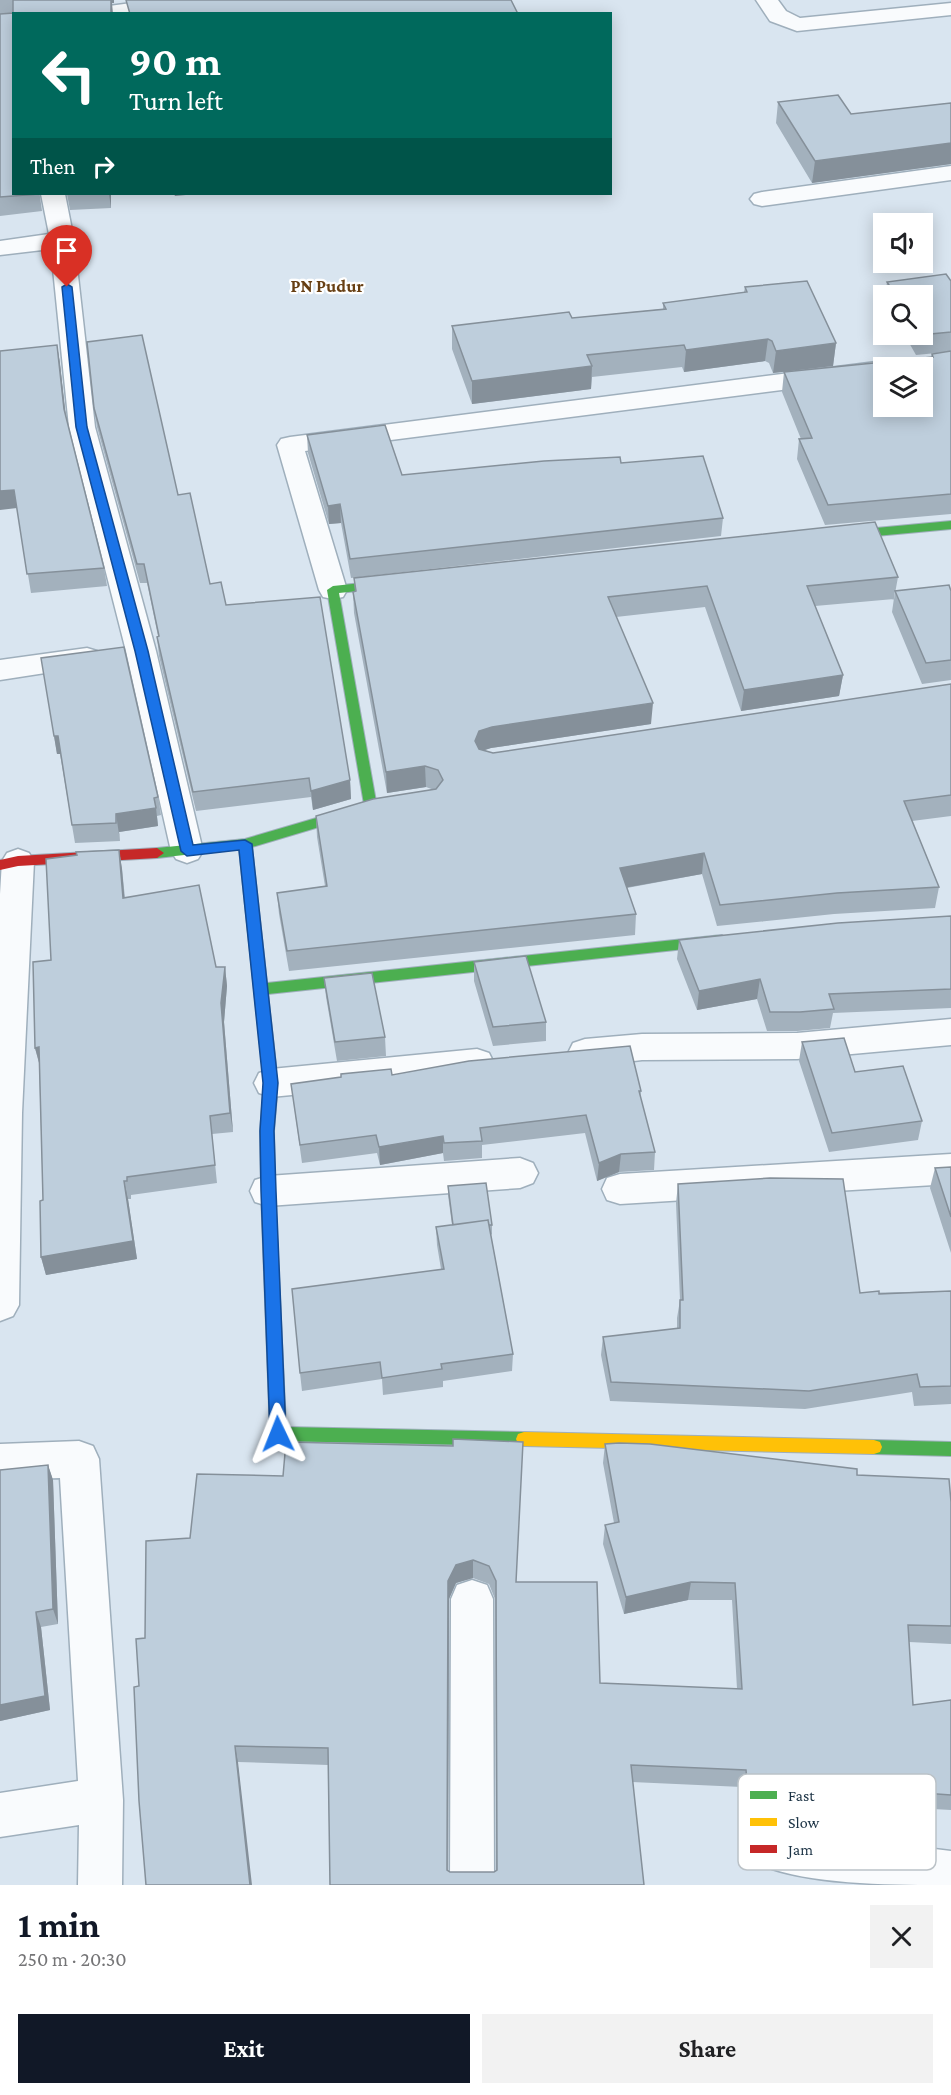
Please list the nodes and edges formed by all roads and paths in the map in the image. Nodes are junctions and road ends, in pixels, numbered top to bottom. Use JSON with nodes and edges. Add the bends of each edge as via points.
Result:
{"nodes":[{"id":1,"x":204,"y":0,"type":"edge"},
{"id":2,"x":767,"y":0,"type":"edge"},
{"id":3,"x":951,"y":9,"type":"edge"},
{"id":4,"x":160,"y":10,"type":"edge"},
{"id":5,"x":127,"y":12,"type":"edge"},
{"id":6,"x":951,"y":173,"type":"edge"},
{"id":7,"x":53,"y":195,"type":"edge"},
{"id":8,"x":762,"y":199,"type":"dead end"},
{"id":9,"x":62,"y":240,"type":"junction"},
{"id":10,"x":0,"y":248,"type":"edge"},
{"id":11,"x":873,"y":371,"type":"edge"},
{"id":12,"x":951,"y":525,"type":"edge"},
{"id":13,"x":816,"y":537,"type":"edge"},
{"id":14,"x":416,"y":581,"type":"edge"},
{"id":15,"x":333,"y":590,"type":"junction"},
{"id":16,"x":141,"y":651,"type":"junction"},
{"id":17,"x":0,"y":670,"type":"edge"},
{"id":18,"x":403,"y":802,"type":"edge"},
{"id":19,"x":370,"y":807,"type":"junction"},
{"id":20,"x":245,"y":844,"type":"junction"},
{"id":21,"x":187,"y":851,"type":"junction"},
{"id":22,"x":9,"y":863,"type":"edge"},
{"id":23,"x":739,"y":938,"type":"edge"},
{"id":24,"x":262,"y":989,"type":"junction"},
{"id":25,"x":951,"y":1032,"type":"edge"},
{"id":26,"x":549,"y":1056,"type":"edge"},
{"id":27,"x":503,"y":1061,"type":"edge"},
{"id":28,"x":271,"y":1083,"type":"junction"},
{"id":29,"x":2,"y":1114,"type":"edge"},
{"id":30,"x":951,"y":1169,"type":"edge"},
{"id":31,"x":520,"y":1173,"type":"dead end"},
{"id":32,"x":620,"y":1189,"type":"dead end"},
{"id":33,"x":268,"y":1191,"type":"junction"},
{"id":34,"x":0,"y":1305,"type":"edge"},
{"id":35,"x":951,"y":1449,"type":"edge"},
{"id":36,"x":0,"y":1462,"type":"edge"},
{"id":37,"x":472,"y":1599,"type":"dead end"},
{"id":38,"x":101,"y":1800,"type":"junction"},
{"id":39,"x":0,"y":1815,"type":"edge"},
{"id":40,"x":927,"y":1870,"type":"edge"},
{"id":41,"x":951,"y":1873,"type":"edge"},
{"id":42,"x":100,"y":1885,"type":"edge"},
{"id":43,"x":472,"y":1885,"type":"edge"}],
"edges":[{"from":1,"to":4,"type":"street"},
{"from":2,"to":3,"type":"street","via":[[778,16],[797,25]]},
{"from":4,"to":5,"type":"street"},
{"from":6,"to":8,"type":"street"},
{"from":7,"to":9,"type":"street"},
{"from":9,"to":10,"type":"street"},
{"from":9,"to":16,"type":"street","via":[[82,427]]},
{"from":11,"to":15,"type":"street","via":[[290,445]]},
{"from":12,"to":13,"type":"street"},
{"from":14,"to":15,"type":"street"},
{"from":15,"to":19,"type":"street"},
{"from":16,"to":17,"type":"street"},
{"from":16,"to":21,"type":"street"},
{"from":18,"to":19,"type":"street"},
{"from":19,"to":20,"type":"street"},
{"from":20,"to":21,"type":"street"},
{"from":20,"to":24,"type":"street"},
{"from":21,"to":22,"type":"street"},
{"from":22,"to":29,"type":"street"},
{"from":23,"to":24,"type":"street"},
{"from":24,"to":28,"type":"street"},
{"from":25,"to":26,"type":"street","via":[[797,1046],[642,1047]]},
{"from":27,"to":28,"type":"street"},
{"from":28,"to":33,"type":"street"},
{"from":29,"to":34,"type":"street"},
{"from":30,"to":32,"type":"street"},
{"from":31,"to":33,"type":"street"},
{"from":33,"to":35,"type":"street","via":[[278,1434]]},
{"from":36,"to":38,"type":"street","via":[[79,1459]]},
{"from":37,"to":43,"type":"street"},
{"from":38,"to":39,"type":"street"},
{"from":38,"to":42,"type":"street"},
{"from":40,"to":41,"type":"street"}]}
